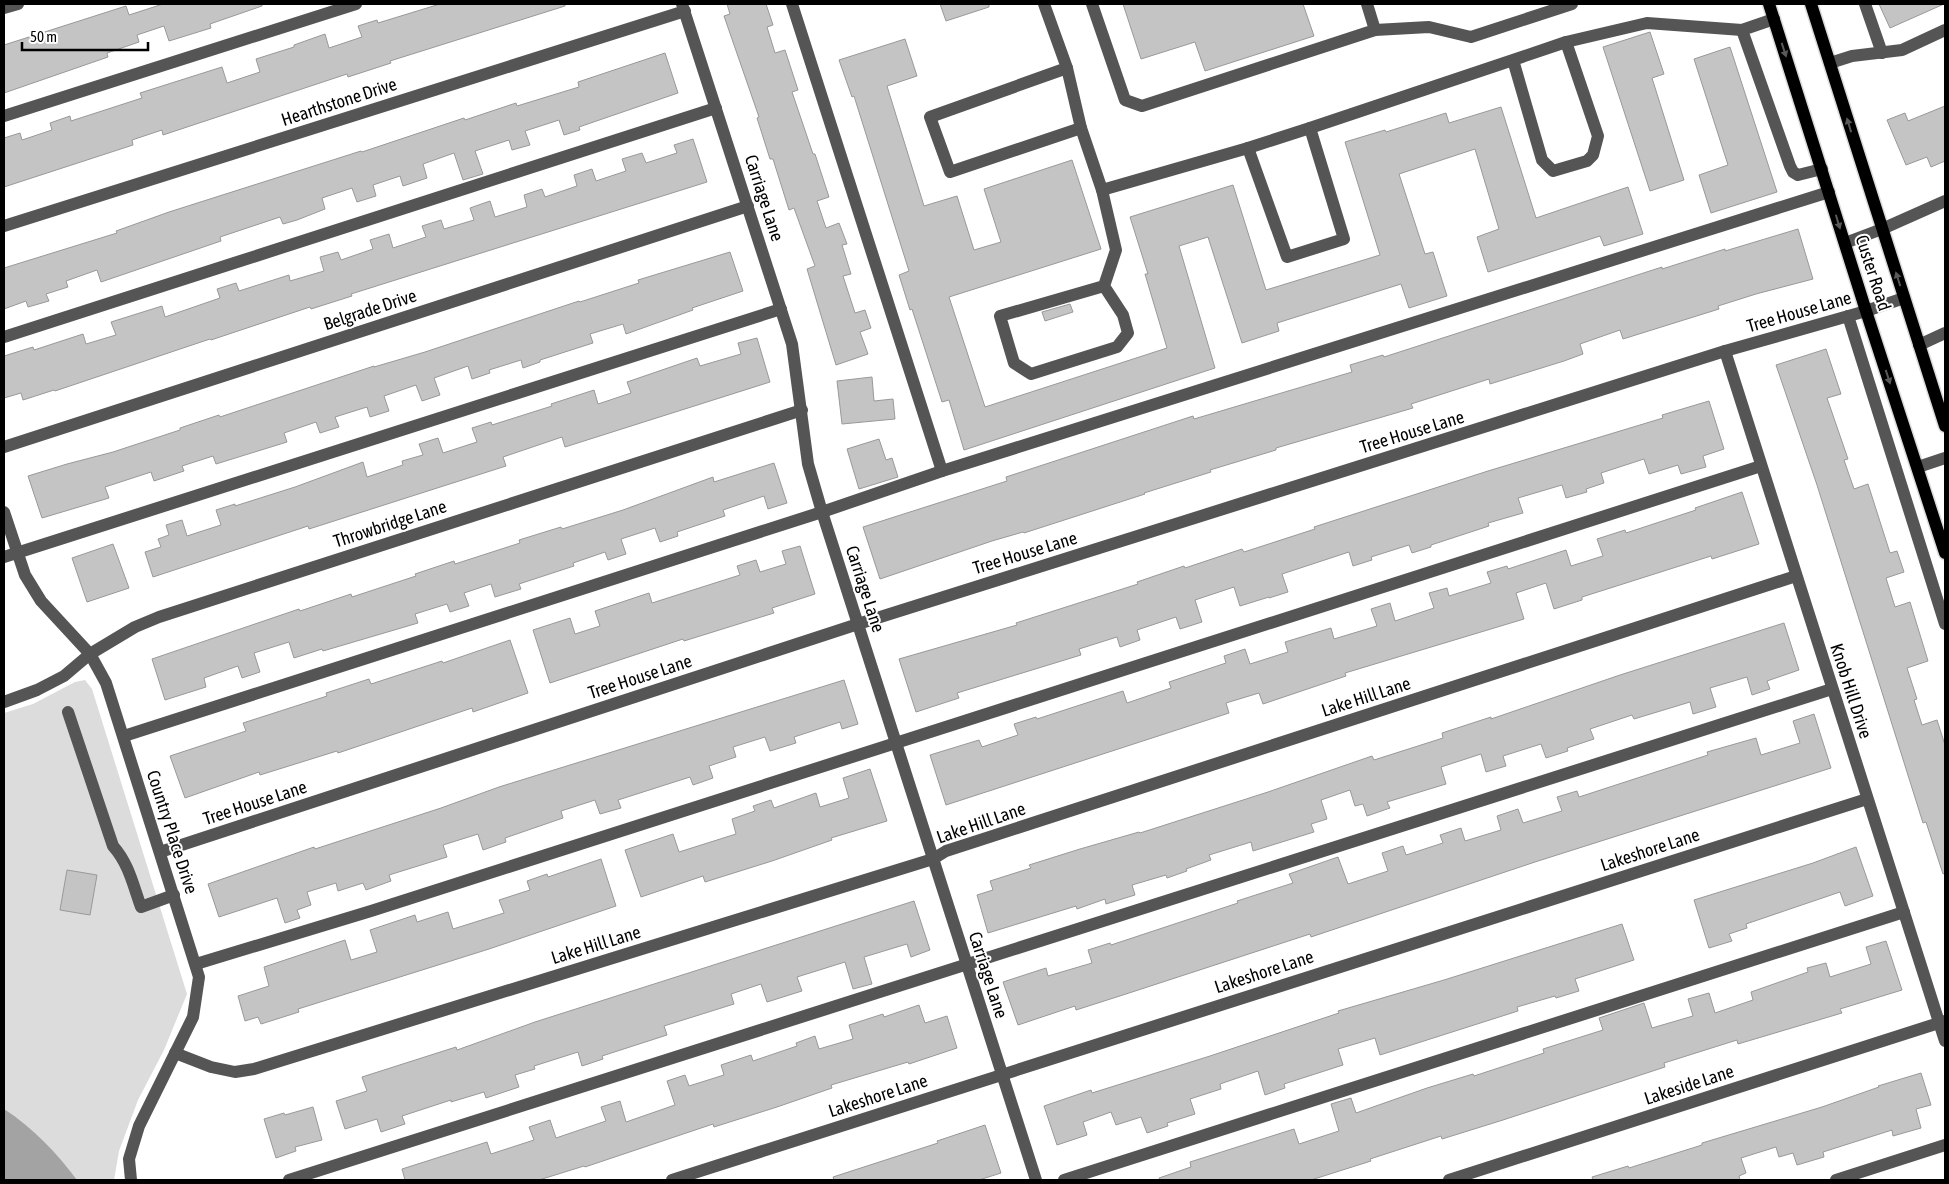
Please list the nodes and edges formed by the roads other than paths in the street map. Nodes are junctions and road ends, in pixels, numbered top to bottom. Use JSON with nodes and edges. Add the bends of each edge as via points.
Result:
{"nodes":[{"id":1,"x":18,"y":4,"type":"edge"},
{"id":2,"x":356,"y":4,"type":"edge"},
{"id":3,"x":792,"y":4,"type":"edge"},
{"id":4,"x":1044,"y":4,"type":"edge"},
{"id":5,"x":1092,"y":4,"type":"edge"},
{"id":6,"x":1367,"y":4,"type":"edge"},
{"id":7,"x":1572,"y":4,"type":"edge"},
{"id":8,"x":1769,"y":4,"type":"edge"},
{"id":9,"x":1811,"y":4,"type":"edge"},
{"id":10,"x":1865,"y":4,"type":"edge"},
{"id":11,"x":684,"y":7,"type":"edge"},
{"id":12,"x":4,"y":8,"type":"edge"},
{"id":13,"x":1774,"y":19,"type":"junction"},
{"id":14,"x":1375,"y":30,"type":"junction"},
{"id":15,"x":1742,"y":30,"type":"junction"},
{"id":16,"x":1945,"y":30,"type":"edge"},
{"id":17,"x":1566,"y":42,"type":"junction"},
{"id":18,"x":1882,"y":54,"type":"junction"},
{"id":19,"x":1512,"y":60,"type":"junction"},
{"id":20,"x":1830,"y":63,"type":"junction"},
{"id":21,"x":1067,"y":68,"type":"junction"},
{"id":22,"x":716,"y":108,"type":"junction"},
{"id":23,"x":4,"y":116,"type":"edge"},
{"id":24,"x":1081,"y":128,"type":"junction"},
{"id":25,"x":1310,"y":128,"type":"junction"},
{"id":26,"x":1248,"y":148,"type":"junction"},
{"id":27,"x":1822,"y":169,"type":"junction"},
{"id":28,"x":1102,"y":190,"type":"junction"},
{"id":29,"x":1829,"y":192,"type":"junction"},
{"id":30,"x":1945,"y":201,"type":"edge"},
{"id":31,"x":748,"y":206,"type":"junction"},
{"id":32,"x":4,"y":226,"type":"edge"},
{"id":33,"x":1882,"y":229,"type":"junction"},
{"id":34,"x":1845,"y":243,"type":"junction"},
{"id":35,"x":1104,"y":286,"type":"junction"},
{"id":36,"x":1904,"y":298,"type":"junction"},
{"id":37,"x":781,"y":309,"type":"junction"},
{"id":38,"x":1866,"y":311,"type":"junction"},
{"id":39,"x":1848,"y":316,"type":"junction"},
{"id":40,"x":1945,"y":333,"type":"edge"},
{"id":41,"x":4,"y":337,"type":"edge"},
{"id":42,"x":1919,"y":345,"type":"junction"},
{"id":43,"x":1725,"y":352,"type":"junction"},
{"id":44,"x":802,"y":410,"type":"junction"},
{"id":45,"x":1945,"y":426,"type":"edge"},
{"id":46,"x":4,"y":447,"type":"edge"},
{"id":47,"x":1945,"y":458,"type":"edge"},
{"id":48,"x":1761,"y":466,"type":"junction"},
{"id":49,"x":1918,"y":467,"type":"junction"},
{"id":50,"x":942,"y":471,"type":"junction"},
{"id":51,"x":4,"y":512,"type":"edge"},
{"id":52,"x":822,"y":512,"type":"junction"},
{"id":53,"x":17,"y":552,"type":"junction"},
{"id":54,"x":1945,"y":553,"type":"edge"},
{"id":55,"x":4,"y":557,"type":"edge"},
{"id":56,"x":1796,"y":576,"type":"junction"},
{"id":57,"x":858,"y":624,"type":"junction"},
{"id":58,"x":1945,"y":624,"type":"edge"},
{"id":59,"x":90,"y":654,"type":"junction"},
{"id":60,"x":1832,"y":689,"type":"junction"},
{"id":61,"x":4,"y":702,"type":"edge"},
{"id":62,"x":68,"y":712,"type":"dead end"},
{"id":63,"x":124,"y":736,"type":"junction"},
{"id":64,"x":896,"y":742,"type":"junction"},
{"id":65,"x":1867,"y":799,"type":"junction"},
{"id":66,"x":160,"y":852,"type":"junction"},
{"id":67,"x":933,"y":859,"type":"junction"},
{"id":68,"x":174,"y":895,"type":"junction"},
{"id":69,"x":1904,"y":912,"type":"junction"},
{"id":70,"x":196,"y":964,"type":"junction"},
{"id":71,"x":967,"y":965,"type":"junction"},
{"id":72,"x":1942,"y":1022,"type":"edge"},
{"id":73,"x":1945,"y":1042,"type":"edge"},
{"id":74,"x":175,"y":1053,"type":"junction"},
{"id":75,"x":1002,"y":1074,"type":"junction"},
{"id":76,"x":1945,"y":1145,"type":"edge"},
{"id":77,"x":131,"y":1180,"type":"edge"},
{"id":78,"x":289,"y":1180,"type":"edge"},
{"id":79,"x":672,"y":1180,"type":"edge"},
{"id":80,"x":1036,"y":1180,"type":"edge"},
{"id":81,"x":1064,"y":1180,"type":"edge"},
{"id":82,"x":1449,"y":1180,"type":"edge"},
{"id":83,"x":1836,"y":1180,"type":"edge"}],
"edges":[{"from":1,"to":12,"type":"street"},
{"from":2,"to":23,"type":"street"},
{"from":3,"to":50,"type":"street"},
{"from":4,"to":21,"type":"street"},
{"from":5,"to":14,"type":"street","via":[[1124,100],[1142,106]]},
{"from":6,"to":14,"type":"street"},
{"from":7,"to":14,"type":"street","via":[[1471,36],[1429,27]]},
{"from":8,"to":13,"type":"main road","name":"Custer Road"},
{"from":9,"to":20,"type":"main road","name":"Custer Road"},
{"from":10,"to":18,"type":"street"},
{"from":11,"to":22,"type":"street","name":"Carriage Lane"},
{"from":11,"to":32,"type":"street","name":"Hearthstone Drive"},
{"from":13,"to":15,"type":"street"},
{"from":13,"to":27,"type":"main road","name":"Custer Road","one_way":true},
{"from":15,"to":17,"type":"street","via":[[1647,23]]},
{"from":15,"to":27,"type":"street","via":[[1793,172],[1798,175]]},
{"from":16,"to":18,"type":"street","via":[[1902,50]]},
{"from":17,"to":19,"type":"street"},
{"from":17,"to":19,"type":"street","via":[[1598,136],[1594,155],[1587,161],[1553,172],[1542,160]]},
{"from":18,"to":20,"type":"street","via":[[1852,56]]},
{"from":19,"to":25,"type":"street"},
{"from":33,"to":20,"type":"main road","name":"Custer Road","one_way":true},
{"from":21,"to":24,"type":"street"},
{"from":21,"to":24,"type":"street","via":[[930,117],[950,172]]},
{"from":22,"to":31,"type":"street","name":"Carriage Lane"},
{"from":22,"to":41,"type":"street"},
{"from":24,"to":28,"type":"street"},
{"from":25,"to":26,"type":"street"},
{"from":25,"to":26,"type":"street","via":[[1344,239],[1288,257]]},
{"from":26,"to":28,"type":"street"},
{"from":27,"to":29,"type":"main road","name":"Custer Road"},
{"from":28,"to":35,"type":"street","via":[[1116,250]]},
{"from":29,"to":34,"type":"main road","name":"Custer Road","one_way":true},
{"from":29,"to":50,"type":"street"},
{"from":30,"to":33,"type":"street"},
{"from":31,"to":37,"type":"street","name":"Carriage Lane"},
{"from":31,"to":46,"type":"street","name":"Belgrade Drive"},
{"from":33,"to":34,"type":"street"},
{"from":36,"to":33,"type":"main road","name":"Custer Road","one_way":true},
{"from":34,"to":38,"type":"main road","name":"Custer Road"},
{"from":35,"to":35,"type":"street","via":[[1000,316],[1014,363],[1032,374],[1116,347],[1128,333],[1123,315]]},
{"from":36,"to":38,"type":"street","name":"Tree House Lane"},
{"from":36,"to":42,"type":"main road","name":"Custer Road"},
{"from":37,"to":44,"type":"street","name":"Carriage Lane","via":[[792,344]]},
{"from":37,"to":53,"type":"street"},
{"from":38,"to":39,"type":"street","name":"Tree House Lane"},
{"from":38,"to":49,"type":"main road","name":"Custer Road","one_way":true},
{"from":39,"to":43,"type":"street","name":"Tree House Lane"},
{"from":39,"to":58,"type":"street"},
{"from":40,"to":42,"type":"street"},
{"from":42,"to":45,"type":"main road","name":"Custer Road"},
{"from":43,"to":48,"type":"street","name":"Knob Hill Drive"},
{"from":43,"to":57,"type":"street","name":"Tree House Lane"},
{"from":44,"to":52,"type":"street","name":"Carriage Lane","via":[[808,464]]},
{"from":44,"to":59,"type":"street","name":"Throwbridge Lane","via":[[159,617],[135,627]]},
{"from":47,"to":49,"type":"street"},
{"from":48,"to":56,"type":"street","name":"Knob Hill Drive"},
{"from":48,"to":64,"type":"street"},
{"from":49,"to":54,"type":"main road","name":"Custer Road"},
{"from":50,"to":52,"type":"street"},
{"from":51,"to":53,"type":"street","name":"Country Place Drive"},
{"from":52,"to":57,"type":"street","name":"Carriage Lane"},
{"from":52,"to":63,"type":"street"},
{"from":53,"to":55,"type":"street"},
{"from":53,"to":59,"type":"street","name":"Country Place Drive","via":[[25,575],[41,601]]},
{"from":56,"to":60,"type":"street","name":"Knob Hill Drive"},
{"from":56,"to":67,"type":"street","name":"Lake Hill Lane","via":[[946,851]]},
{"from":57,"to":64,"type":"street","name":"Carriage Lane"},
{"from":57,"to":66,"type":"street","name":"Tree House Lane"},
{"from":59,"to":61,"type":"street","name":"Throwbridge Lane","via":[[64,676]]},
{"from":59,"to":63,"type":"street","name":"Country Place Drive","via":[[106,683]]},
{"from":60,"to":65,"type":"street","name":"Knob Hill Drive"},
{"from":60,"to":71,"type":"street"},
{"from":62,"to":68,"type":"street","via":[[113,846],[131,874],[141,907]]},
{"from":63,"to":66,"type":"street","name":"Country Place Drive"},
{"from":64,"to":67,"type":"street","name":"Carriage Lane"},
{"from":64,"to":70,"type":"street"},
{"from":65,"to":69,"type":"street","name":"Knob Hill Drive"},
{"from":65,"to":75,"type":"street","name":"Lakeshore Lane"},
{"from":66,"to":68,"type":"street","name":"Country Place Drive"},
{"from":67,"to":71,"type":"street","name":"Carriage Lane"},
{"from":67,"to":74,"type":"street","name":"Lake Hill Lane","via":[[254,1069],[235,1072]]},
{"from":68,"to":70,"type":"street","name":"Country Place Drive"},
{"from":69,"to":72,"type":"street","name":"Knob Hill Drive"},
{"from":69,"to":81,"type":"street"},
{"from":70,"to":74,"type":"street","name":"Country Place Drive","via":[[199,977],[194,1017]]},
{"from":71,"to":75,"type":"street","name":"Carriage Lane"},
{"from":71,"to":78,"type":"street"},
{"from":72,"to":73,"type":"street","name":"Knob Hill Drive"},
{"from":72,"to":82,"type":"street","name":"Lakeside Lane"},
{"from":74,"to":77,"type":"street","name":"Country Place Drive","via":[[139,1126],[129,1159]]},
{"from":75,"to":79,"type":"street","name":"Lakeshore Lane"},
{"from":75,"to":80,"type":"street","name":"Carriage Lane"},
{"from":76,"to":83,"type":"street"}]}
